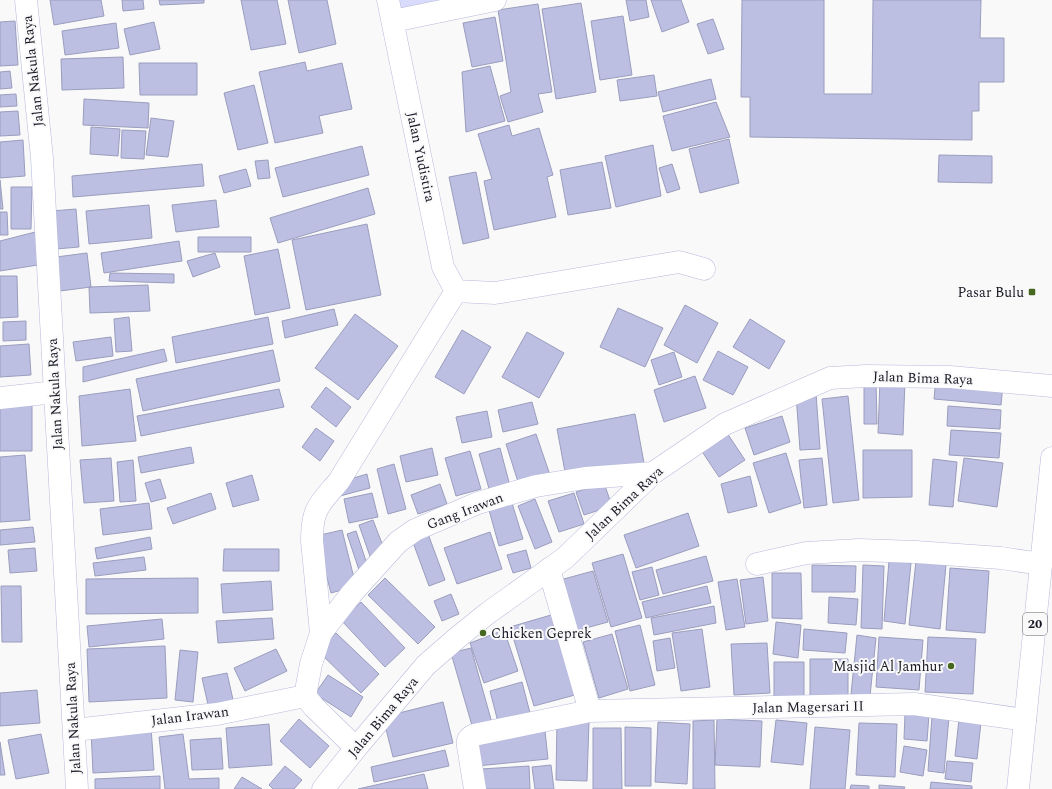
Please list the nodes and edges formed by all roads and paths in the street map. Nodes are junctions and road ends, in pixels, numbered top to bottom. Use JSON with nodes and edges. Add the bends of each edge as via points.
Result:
{"nodes":[{"id":1,"x":26,"y":0,"type":"edge"},
{"id":2,"x":388,"y":0,"type":"edge"},
{"id":3,"x":495,"y":0,"type":"edge"},
{"id":4,"x":393,"y":21,"type":"junction"},
{"id":5,"x":704,"y":269,"type":"dead end"},
{"id":6,"x":456,"y":290,"type":"junction"},
{"id":7,"x":1052,"y":386,"type":"edge"},
{"id":8,"x":55,"y":392,"type":"junction"},
{"id":9,"x":0,"y":398,"type":"edge"},
{"id":10,"x":1052,"y":458,"type":"edge"},
{"id":11,"x":653,"y":473,"type":"junction"},
{"id":12,"x":757,"y":564,"type":"dead end"},
{"id":13,"x":1041,"y":564,"type":"junction"},
{"id":14,"x":549,"y":569,"type":"junction"},
{"id":15,"x":321,"y":633,"type":"junction"},
{"id":16,"x":305,"y":696,"type":"junction"},
{"id":17,"x":590,"y":711,"type":"junction"},
{"id":18,"x":1025,"y":720,"type":"junction"},
{"id":19,"x":74,"y":730,"type":"junction"},
{"id":20,"x":356,"y":748,"type":"junction"},
{"id":21,"x":77,"y":789,"type":"edge"},
{"id":22,"x":323,"y":789,"type":"edge"},
{"id":23,"x":475,"y":789,"type":"edge"},
{"id":24,"x":1018,"y":789,"type":"edge"}],
"edges":[{"from":1,"to":8,"type":"main road","name":"Jalan Nakula Raya","via":[[42,158]]},
{"from":2,"to":4,"type":"main road","name":"Jalan Yudistira"},
{"from":3,"to":4,"type":"main road"},
{"from":4,"to":6,"type":"main road","name":"Jalan Yudistira","via":[[443,267]]},
{"from":5,"to":6,"type":"main road","via":[[679,262],[495,293]]},
{"from":6,"to":15,"type":"main road","via":[[316,513],[312,541]]},
{"from":7,"to":11,"type":"main road","name":"Jalan Bima Raya","via":[[950,377],[830,378],[725,424]]},
{"from":8,"to":9,"type":"main road"},
{"from":8,"to":19,"type":"main road","name":"Jalan Nakula Raya"},
{"from":10,"to":13,"type":"main road","number":"20"},
{"from":11,"to":14,"type":"main road","name":"Jalan Bima Raya","via":[[565,558]]},
{"from":11,"to":15,"type":"main road","name":"Gang Irawan","via":[[585,478],[536,486],[478,503],[415,530],[398,542],[352,593]]},
{"from":12,"to":13,"type":"main road","via":[[806,553],[859,550],[1001,558]]},
{"from":13,"to":18,"type":"main road","number":"20"},
{"from":14,"to":17,"type":"main road"},
{"from":14,"to":20,"type":"main road","name":"Jalan Bima Raya","via":[[457,638],[426,665]]},
{"from":15,"to":16,"type":"main road","via":[[311,664]]},
{"from":16,"to":19,"type":"main road","name":"Jalan Irawan","via":[[217,714]]},
{"from":16,"to":20,"type":"main road"},
{"from":17,"to":18,"type":"main road","name":"Jalan Magersari II","via":[[914,704]]},
{"from":17,"to":23,"type":"main road","name":"Jalan Magersari II","via":[[469,738],[467,741]]},
{"from":18,"to":24,"type":"main road","number":"20"},
{"from":19,"to":21,"type":"main road","name":"Jalan Nakula Raya"},
{"from":20,"to":22,"type":"main road","name":"Jalan Bima Raya"}]}
